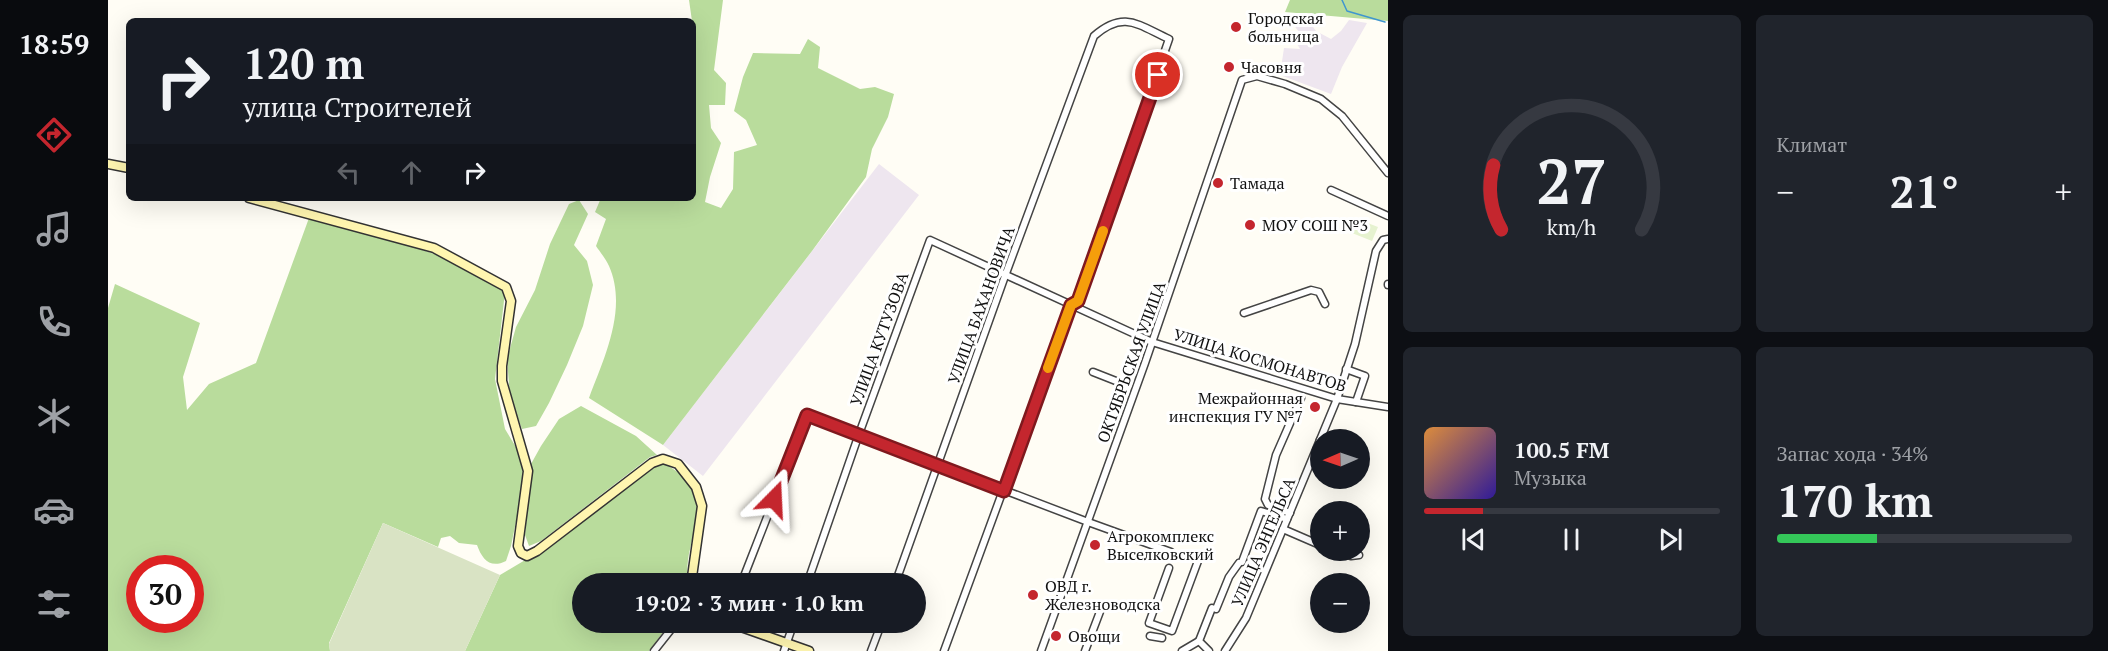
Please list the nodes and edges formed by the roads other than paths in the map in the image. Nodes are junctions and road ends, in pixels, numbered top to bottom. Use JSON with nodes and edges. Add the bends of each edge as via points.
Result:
{"nodes":[{"id":1,"x":108,"y":164,"type":"edge"},
{"id":2,"x":126,"y":167,"type":"edge"},
{"id":3,"x":1388,"y":173,"type":"edge"},
{"id":4,"x":1331,"y":190,"type":"dead end"},
{"id":5,"x":260,"y":201,"type":"edge"},
{"id":6,"x":1388,"y":216,"type":"edge"},
{"id":7,"x":1388,"y":239,"type":"edge"},
{"id":8,"x":930,"y":240,"type":"joint"},
{"id":9,"x":1005,"y":276,"type":"junction"},
{"id":10,"x":1325,"y":304,"type":"dead end"},
{"id":11,"x":1071,"y":305,"type":"junction"},
{"id":12,"x":1244,"y":313,"type":"dead end"},
{"id":13,"x":1152,"y":342,"type":"junction"},
{"id":14,"x":1347,"y":369,"type":"junction"},
{"id":15,"x":1093,"y":372,"type":"dead end"},
{"id":16,"x":1121,"y":383,"type":"dead end"},
{"id":17,"x":1301,"y":398,"type":"dead end"},
{"id":18,"x":1337,"y":399,"type":"junction"},
{"id":19,"x":1356,"y":402,"type":"junction"},
{"id":20,"x":1388,"y":407,"type":"edge"},
{"id":21,"x":1325,"y":429,"type":"edge"},
{"id":22,"x":859,"y":434,"type":"junction"},
{"id":23,"x":938,"y":464,"type":"junction"},
{"id":24,"x":1310,"y":465,"type":"edge"},
{"id":25,"x":1004,"y":491,"type":"junction"},
{"id":26,"x":1289,"y":516,"type":"junction"},
{"id":27,"x":1088,"y":522,"type":"junction"},
{"id":28,"x":1283,"y":529,"type":"junction"},
{"id":29,"x":1310,"y":541,"type":"edge"},
{"id":30,"x":1171,"y":552,"type":"dead end"},
{"id":31,"x":1198,"y":561,"type":"dead end"},
{"id":32,"x":1169,"y":568,"type":"dead end"},
{"id":33,"x":693,"y":573,"type":"edge"},
{"id":34,"x":745,"y":573,"type":"edge"},
{"id":35,"x":811,"y":573,"type":"edge"},
{"id":36,"x":899,"y":573,"type":"edge"},
{"id":37,"x":1099,"y":610,"type":"dead end"},
{"id":38,"x":668,"y":633,"type":"edge"},
{"id":39,"x":753,"y":633,"type":"edge"},
{"id":40,"x":878,"y":633,"type":"edge"},
{"id":41,"x":1150,"y":636,"type":"dead end"},
{"id":42,"x":1162,"y":638,"type":"dead end"},
{"id":43,"x":1199,"y":641,"type":"junction"},
{"id":44,"x":785,"y":647,"type":"edge"},
{"id":45,"x":1186,"y":650,"type":"edge"},
{"id":46,"x":654,"y":651,"type":"edge"},
{"id":47,"x":809,"y":651,"type":"edge"},
{"id":48,"x":872,"y":651,"type":"edge"},
{"id":49,"x":944,"y":651,"type":"edge"},
{"id":50,"x":1041,"y":651,"type":"edge"},
{"id":51,"x":1085,"y":651,"type":"edge"},
{"id":52,"x":1209,"y":651,"type":"edge"},
{"id":53,"x":1225,"y":651,"type":"edge"}],
"edges":[{"from":1,"to":2,"type":"street"},
{"from":3,"to":13,"type":"street","name":"ОКТЯБРЬСКАЯ УЛИЦА","via":[[1342,116],[1321,99],[1257,75],[1242,80]]},
{"from":4,"to":6,"type":"street"},
{"from":5,"to":33,"type":"street","via":[[434,248],[506,287],[511,301],[502,381],[528,471],[518,546],[521,553],[527,556],[537,551],[652,463],[663,459],[678,464],[696,487],[702,506]]},
{"from":7,"to":14,"type":"street","name":"УЛИЦА ЭНГЕЛЬСА","via":[[1376,251]]},
{"from":8,"to":9,"type":"street","name":"УЛИЦА КОСМОНАВТОВ"},
{"from":8,"to":22,"type":"street","name":"УЛИЦА КУТУЗОВА"},
{"from":9,"to":11,"type":"street","name":"УЛИЦА КОСМОНАВТОВ"},
{"from":9,"to":11,"type":"street","name":"УЛИЦА БАХАНОВИЧА","via":[[1094,36],[1106,25],[1127,20],[1169,39],[1078,301]]},
{"from":9,"to":23,"type":"street","name":"УЛИЦА БАХАНОВИЧА"},
{"from":10,"to":12,"type":"street","via":[[1319,292],[1311,290]]},
{"from":11,"to":13,"type":"street","name":"УЛИЦА КОСМОНАВТОВ"},
{"from":11,"to":25,"type":"street"},
{"from":13,"to":18,"type":"street","name":"УЛИЦА КОСМОНАВТОВ"},
{"from":13,"to":27,"type":"street","name":"ОКТЯБРЬСКАЯ УЛИЦА"},
{"from":14,"to":18,"type":"street","name":"УЛИЦА ЭНГЕЛЬСА"},
{"from":14,"to":19,"type":"street","via":[[1365,376]]},
{"from":15,"to":16,"type":"street"},
{"from":17,"to":26,"type":"street","via":[[1276,455],[1265,499],[1268,505]]},
{"from":18,"to":19,"type":"street","name":"УЛИЦА КОСМОНАВТОВ"},
{"from":18,"to":21,"type":"street","name":"УЛИЦА ЭНГЕЛЬСА"},
{"from":19,"to":20,"type":"street","name":"УЛИЦА КОСМОНАВТОВ"},
{"from":22,"to":23,"type":"street"},
{"from":22,"to":34,"type":"street","via":[[807,415]]},
{"from":22,"to":35,"type":"street","name":"УЛИЦА КУТУЗОВА"},
{"from":23,"to":25,"type":"street"},
{"from":23,"to":36,"type":"street","name":"УЛИЦА БАХАНОВИЧА"},
{"from":24,"to":26,"type":"street","name":"УЛИЦА ЭНГЕЛЬСА"},
{"from":25,"to":27,"type":"street"},
{"from":25,"to":49,"type":"street"},
{"from":26,"to":28,"type":"street","name":"УЛИЦА ЭНГЕЛЬСА"},
{"from":26,"to":43,"type":"street","via":[[1261,511]]},
{"from":27,"to":30,"type":"street"},
{"from":27,"to":50,"type":"street","name":"ОКТЯБРЬСКАЯ УЛИЦА"},
{"from":28,"to":29,"type":"street"},
{"from":28,"to":53,"type":"street","name":"УЛИЦА ЭНГЕЛЬСА","via":[[1246,618]]},
{"from":31,"to":32,"type":"street","via":[[1172,631],[1149,622]]},
{"from":37,"to":51,"type":"street"},
{"from":38,"to":46,"type":"street"},
{"from":39,"to":44,"type":"street"},
{"from":40,"to":48,"type":"street"},
{"from":41,"to":42,"type":"street"},
{"from":43,"to":45,"type":"street"},
{"from":43,"to":52,"type":"street"},
{"from":44,"to":47,"type":"street"}]}
